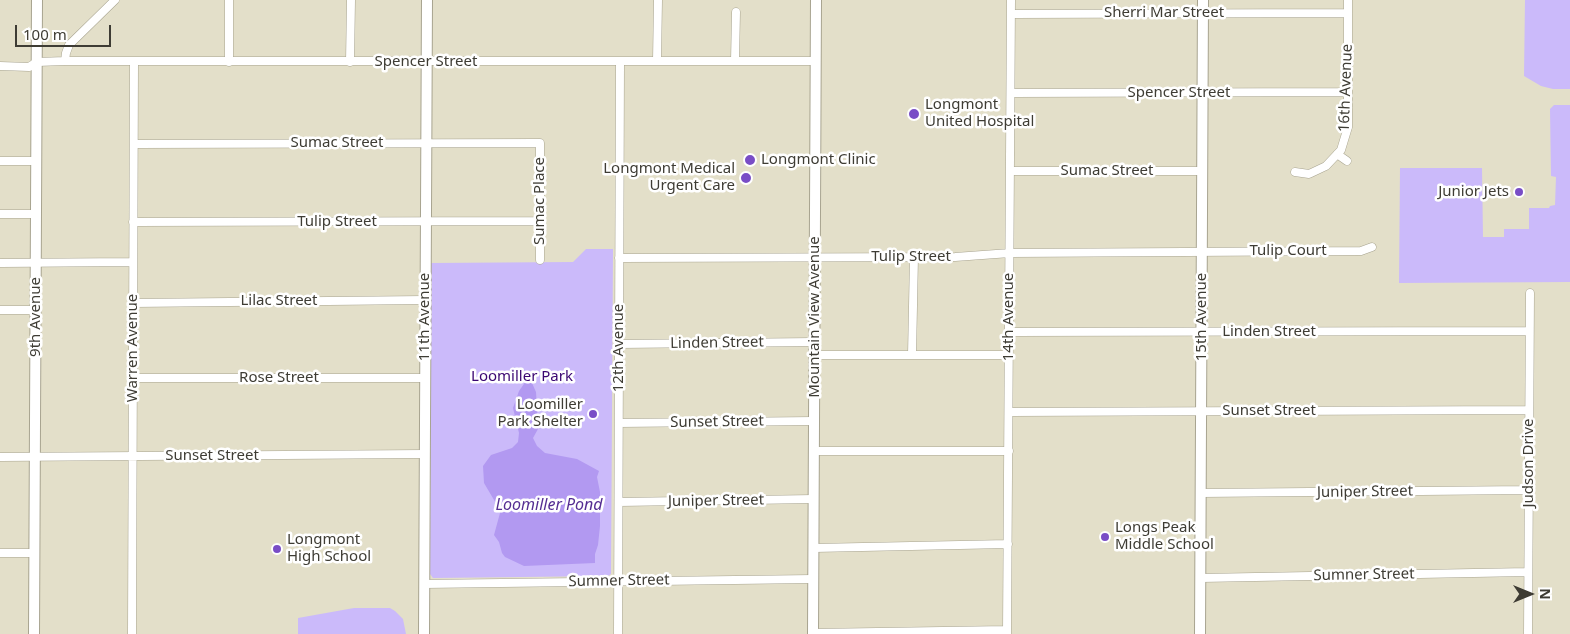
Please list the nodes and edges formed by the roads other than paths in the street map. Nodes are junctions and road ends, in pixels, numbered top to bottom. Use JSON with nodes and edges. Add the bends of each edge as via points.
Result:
{"nodes":[{"id":1,"x":37,"y":0,"type":"edge"},
{"id":2,"x":116,"y":0,"type":"edge"},
{"id":3,"x":229,"y":0,"type":"edge"},
{"id":4,"x":351,"y":0,"type":"edge"},
{"id":5,"x":426,"y":0,"type":"edge"},
{"id":6,"x":658,"y":0,"type":"edge"},
{"id":7,"x":816,"y":0,"type":"edge"},
{"id":8,"x":1011,"y":0,"type":"edge"},
{"id":9,"x":1203,"y":0,"type":"edge"},
{"id":10,"x":1348,"y":0,"type":"edge"},
{"id":11,"x":736,"y":12,"type":"dead end"},
{"id":12,"x":1348,"y":12,"type":"junction"},
{"id":13,"x":1203,"y":13,"type":"junction"},
{"id":14,"x":1011,"y":14,"type":"junction"},
{"id":15,"x":65,"y":61,"type":"junction"},
{"id":16,"x":657,"y":61,"type":"junction"},
{"id":17,"x":735,"y":61,"type":"junction"},
{"id":18,"x":37,"y":62,"type":"junction"},
{"id":19,"x":134,"y":62,"type":"junction"},
{"id":20,"x":229,"y":62,"type":"junction"},
{"id":21,"x":350,"y":62,"type":"junction"},
{"id":22,"x":426,"y":62,"type":"junction"},
{"id":23,"x":620,"y":62,"type":"junction"},
{"id":24,"x":816,"y":62,"type":"junction"},
{"id":25,"x":0,"y":66,"type":"edge"},
{"id":26,"x":1011,"y":92,"type":"junction"},
{"id":27,"x":1348,"y":92,"type":"junction"},
{"id":28,"x":1203,"y":93,"type":"junction"},
{"id":29,"x":540,"y":142,"type":"joint"},
{"id":30,"x":426,"y":143,"type":"junction"},
{"id":31,"x":134,"y":144,"type":"junction"},
{"id":32,"x":1337,"y":154,"type":"junction"},
{"id":33,"x":0,"y":161,"type":"edge"},
{"id":34,"x":36,"y":161,"type":"junction"},
{"id":35,"x":1347,"y":161,"type":"dead end"},
{"id":36,"x":1010,"y":171,"type":"junction"},
{"id":37,"x":1203,"y":171,"type":"junction"},
{"id":38,"x":1295,"y":172,"type":"dead end"},
{"id":39,"x":0,"y":214,"type":"edge"},
{"id":40,"x":36,"y":214,"type":"junction"},
{"id":41,"x":426,"y":221,"type":"junction"},
{"id":42,"x":540,"y":221,"type":"junction"},
{"id":43,"x":133,"y":222,"type":"junction"},
{"id":44,"x":1372,"y":247,"type":"dead end"},
{"id":45,"x":1202,"y":252,"type":"junction"},
{"id":46,"x":1010,"y":253,"type":"junction"},
{"id":47,"x":815,"y":257,"type":"junction"},
{"id":48,"x":914,"y":257,"type":"junction"},
{"id":49,"x":619,"y":258,"type":"junction"},
{"id":50,"x":540,"y":260,"type":"dead end"},
{"id":51,"x":133,"y":262,"type":"junction"},
{"id":52,"x":0,"y":263,"type":"edge"},
{"id":53,"x":36,"y":263,"type":"junction"},
{"id":54,"x":1530,"y":293,"type":"dead end"},
{"id":55,"x":425,"y":300,"type":"junction"},
{"id":56,"x":133,"y":302,"type":"junction"},
{"id":57,"x":0,"y":310,"type":"edge"},
{"id":58,"x":36,"y":310,"type":"junction"},
{"id":59,"x":1529,"y":331,"type":"junction"},
{"id":60,"x":1009,"y":332,"type":"junction"},
{"id":61,"x":1202,"y":332,"type":"junction"},
{"id":62,"x":814,"y":342,"type":"junction"},
{"id":63,"x":619,"y":344,"type":"junction"},
{"id":64,"x":814,"y":355,"type":"junction"},
{"id":65,"x":912,"y":355,"type":"junction"},
{"id":66,"x":1009,"y":355,"type":"junction"},
{"id":67,"x":133,"y":378,"type":"junction"},
{"id":68,"x":425,"y":378,"type":"junction"},
{"id":69,"x":1529,"y":410,"type":"junction"},
{"id":70,"x":1202,"y":411,"type":"junction"},
{"id":71,"x":1009,"y":412,"type":"junction"},
{"id":72,"x":814,"y":421,"type":"junction"},
{"id":73,"x":619,"y":423,"type":"junction"},
{"id":74,"x":814,"y":451,"type":"junction"},
{"id":75,"x":1008,"y":451,"type":"junction"},
{"id":76,"x":425,"y":454,"type":"junction"},
{"id":77,"x":132,"y":456,"type":"junction"},
{"id":78,"x":0,"y":457,"type":"edge"},
{"id":79,"x":35,"y":458,"type":"junction"},
{"id":80,"x":1529,"y":490,"type":"junction"},
{"id":81,"x":1202,"y":493,"type":"junction"},
{"id":82,"x":814,"y":499,"type":"junction"},
{"id":83,"x":619,"y":502,"type":"junction"},
{"id":84,"x":1008,"y":544,"type":"junction"},
{"id":85,"x":814,"y":548,"type":"junction"},
{"id":86,"x":0,"y":553,"type":"edge"},
{"id":87,"x":35,"y":554,"type":"junction"},
{"id":88,"x":1528,"y":572,"type":"junction"},
{"id":89,"x":1201,"y":578,"type":"junction"},
{"id":90,"x":814,"y":579,"type":"junction"},
{"id":91,"x":618,"y":581,"type":"junction"},
{"id":92,"x":424,"y":584,"type":"junction"},
{"id":93,"x":1007,"y":632,"type":"edge"},
{"id":94,"x":813,"y":633,"type":"edge"},
{"id":95,"x":34,"y":634,"type":"edge"},
{"id":96,"x":132,"y":634,"type":"edge"},
{"id":97,"x":424,"y":634,"type":"edge"},
{"id":98,"x":618,"y":634,"type":"edge"},
{"id":99,"x":1200,"y":634,"type":"edge"},
{"id":100,"x":1528,"y":634,"type":"edge"}],
"edges":[{"from":1,"to":18,"type":"street","name":"9th Avenue"},
{"from":2,"to":15,"type":"street","via":[[69,45]]},
{"from":3,"to":20,"type":"street"},
{"from":4,"to":21,"type":"street"},
{"from":5,"to":22,"type":"street","name":"11th Avenue"},
{"from":6,"to":16,"type":"street"},
{"from":7,"to":24,"type":"street","name":"Mountain View Avenue"},
{"from":8,"to":14,"type":"street","name":"14th Avenue"},
{"from":9,"to":13,"type":"street","name":"15th Avenue"},
{"from":10,"to":12,"type":"street","name":"16th Avenue"},
{"from":11,"to":17,"type":"street"},
{"from":12,"to":13,"type":"street","name":"Sherri Mar Street"},
{"from":12,"to":27,"type":"street","name":"16th Avenue"},
{"from":13,"to":14,"type":"street","name":"Sherri Mar Street"},
{"from":13,"to":28,"type":"street","name":"15th Avenue"},
{"from":14,"to":26,"type":"street","name":"14th Avenue"},
{"from":15,"to":18,"type":"street","name":"Spencer Street"},
{"from":15,"to":19,"type":"street","name":"Spencer Street"},
{"from":16,"to":17,"type":"street","name":"Spencer Street"},
{"from":16,"to":23,"type":"street","name":"Spencer Street"},
{"from":17,"to":24,"type":"street","name":"Spencer Street"},
{"from":18,"to":25,"type":"street","name":"Spencer Street","via":[[29,67]]},
{"from":18,"to":34,"type":"street","name":"9th Avenue"},
{"from":19,"to":20,"type":"street","name":"Spencer Street"},
{"from":19,"to":31,"type":"street","name":"Warren Avenue"},
{"from":20,"to":21,"type":"street","name":"Spencer Street"},
{"from":21,"to":22,"type":"street","name":"Spencer Street"},
{"from":22,"to":23,"type":"street","name":"Spencer Street"},
{"from":22,"to":30,"type":"street","name":"11th Avenue"},
{"from":23,"to":49,"type":"street","name":"12th Avenue"},
{"from":24,"to":47,"type":"street","name":"Mountain View Avenue"},
{"from":26,"to":28,"type":"street","name":"Spencer Street"},
{"from":26,"to":36,"type":"street","name":"14th Avenue"},
{"from":27,"to":28,"type":"street","name":"Spencer Street"},
{"from":27,"to":32,"type":"street","name":"16th Avenue","via":[[1348,127]]},
{"from":28,"to":37,"type":"street","name":"15th Avenue"},
{"from":29,"to":30,"type":"street","name":"Sumac Street"},
{"from":29,"to":42,"type":"street","name":"Sumac Place"},
{"from":30,"to":31,"type":"street","name":"Sumac Street"},
{"from":30,"to":41,"type":"street","name":"11th Avenue"},
{"from":31,"to":43,"type":"street","name":"Warren Avenue"},
{"from":32,"to":35,"type":"street"},
{"from":32,"to":38,"type":"street","name":"16th Avenue","via":[[1326,166],[1310,174]]},
{"from":33,"to":34,"type":"street"},
{"from":34,"to":40,"type":"street","name":"9th Avenue"},
{"from":36,"to":37,"type":"street","name":"Sumac Street"},
{"from":36,"to":46,"type":"street","name":"14th Avenue"},
{"from":37,"to":45,"type":"street","name":"15th Avenue"},
{"from":39,"to":40,"type":"street"},
{"from":40,"to":53,"type":"street","name":"9th Avenue"},
{"from":41,"to":42,"type":"street","name":"Tulip Street"},
{"from":41,"to":43,"type":"street","name":"Tulip Street"},
{"from":41,"to":55,"type":"street","name":"11th Avenue"},
{"from":42,"to":50,"type":"street","name":"Sumac Place"},
{"from":43,"to":51,"type":"street","name":"Warren Avenue"},
{"from":44,"to":45,"type":"street","name":"Tulip Court","via":[[1361,251]]},
{"from":45,"to":46,"type":"street","name":"Tulip Street"},
{"from":45,"to":61,"type":"street","name":"15th Avenue"},
{"from":46,"to":48,"type":"street","name":"Tulip Street"},
{"from":46,"to":60,"type":"street","name":"14th Avenue"},
{"from":47,"to":48,"type":"street","name":"Tulip Street"},
{"from":47,"to":49,"type":"street","name":"Tulip Street"},
{"from":47,"to":62,"type":"street","name":"Mountain View Avenue"},
{"from":48,"to":65,"type":"street"},
{"from":49,"to":63,"type":"street","name":"12th Avenue"},
{"from":51,"to":53,"type":"street"},
{"from":51,"to":56,"type":"street","name":"Warren Avenue"},
{"from":52,"to":53,"type":"street"},
{"from":53,"to":58,"type":"street","name":"9th Avenue"},
{"from":54,"to":59,"type":"street","name":"Judson Drive"},
{"from":55,"to":56,"type":"street","name":"Lilac Street"},
{"from":55,"to":68,"type":"street","name":"11th Avenue"},
{"from":56,"to":67,"type":"street","name":"Warren Avenue"},
{"from":57,"to":58,"type":"street"},
{"from":58,"to":79,"type":"street","name":"9th Avenue"},
{"from":59,"to":61,"type":"street","name":"Linden Street"},
{"from":59,"to":69,"type":"street","name":"Judson Drive"},
{"from":60,"to":61,"type":"street","name":"Linden Street"},
{"from":60,"to":66,"type":"street","name":"14th Avenue"},
{"from":61,"to":70,"type":"street","name":"15th Avenue"},
{"from":62,"to":63,"type":"street","name":"Linden Street"},
{"from":62,"to":64,"type":"street","name":"Mountain View Avenue"},
{"from":63,"to":73,"type":"street","name":"12th Avenue"},
{"from":64,"to":65,"type":"street"},
{"from":64,"to":72,"type":"street","name":"Mountain View Avenue"},
{"from":65,"to":66,"type":"street"},
{"from":66,"to":71,"type":"street","name":"14th Avenue"},
{"from":67,"to":68,"type":"street","name":"Rose Street"},
{"from":67,"to":77,"type":"street","name":"Warren Avenue"},
{"from":68,"to":76,"type":"street","name":"11th Avenue"},
{"from":69,"to":70,"type":"street","name":"Sunset Street"},
{"from":69,"to":80,"type":"street","name":"Judson Drive"},
{"from":70,"to":71,"type":"street","name":"Sunset Street"},
{"from":70,"to":81,"type":"street","name":"15th Avenue"},
{"from":71,"to":75,"type":"street","name":"14th Avenue"},
{"from":72,"to":73,"type":"street","name":"Sunset Street"},
{"from":72,"to":74,"type":"street","name":"Mountain View Avenue"},
{"from":73,"to":83,"type":"street","name":"12th Avenue"},
{"from":74,"to":75,"type":"street"},
{"from":74,"to":82,"type":"street","name":"Mountain View Avenue"},
{"from":75,"to":84,"type":"street","name":"14th Avenue"},
{"from":76,"to":77,"type":"street","name":"Sunset Street"},
{"from":76,"to":92,"type":"street","name":"11th Avenue"},
{"from":77,"to":79,"type":"street","name":"Sunset Street"},
{"from":77,"to":96,"type":"street","name":"Warren Avenue"},
{"from":78,"to":79,"type":"street","name":"Sunset Street"},
{"from":79,"to":87,"type":"street","name":"9th Avenue"},
{"from":80,"to":81,"type":"street","name":"Juniper Street"},
{"from":80,"to":88,"type":"street","name":"Judson Drive"},
{"from":81,"to":89,"type":"street","name":"15th Avenue"},
{"from":82,"to":83,"type":"street","name":"Juniper Street"},
{"from":82,"to":85,"type":"street","name":"Mountain View Avenue"},
{"from":83,"to":91,"type":"street","name":"12th Avenue"},
{"from":84,"to":85,"type":"street"},
{"from":84,"to":93,"type":"street","name":"14th Avenue"},
{"from":85,"to":90,"type":"street","name":"Mountain View Avenue"},
{"from":86,"to":87,"type":"street"},
{"from":87,"to":95,"type":"street","name":"9th Avenue"},
{"from":88,"to":89,"type":"street","name":"Sumner Street"},
{"from":88,"to":100,"type":"street","name":"Judson Drive"},
{"from":89,"to":99,"type":"street","name":"15th Avenue"},
{"from":90,"to":91,"type":"street","name":"Sumner Street"},
{"from":90,"to":94,"type":"street","name":"Mountain View Avenue"},
{"from":91,"to":92,"type":"street","name":"Sumner Street"},
{"from":91,"to":98,"type":"street","name":"12th Avenue"},
{"from":92,"to":97,"type":"street","name":"11th Avenue"},
{"from":93,"to":94,"type":"street"}]}
